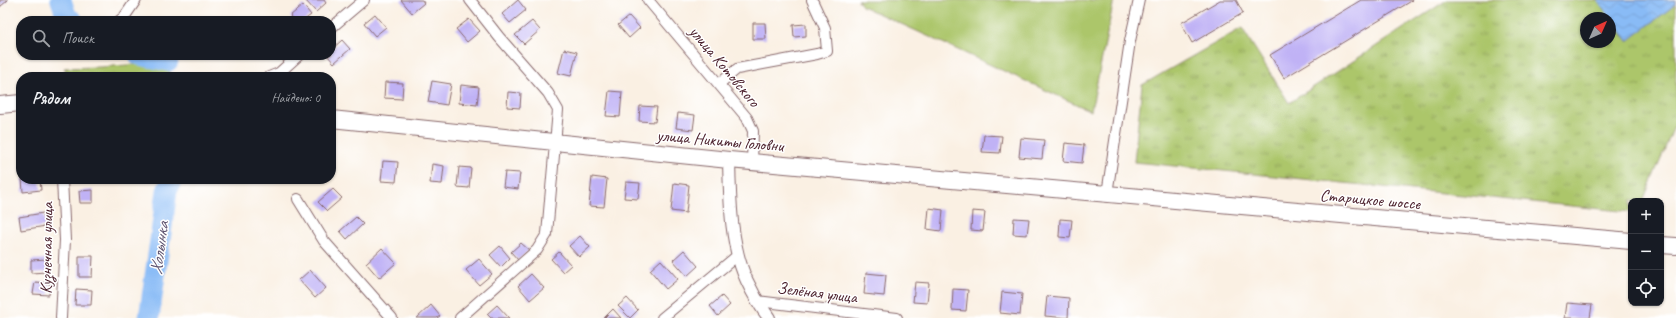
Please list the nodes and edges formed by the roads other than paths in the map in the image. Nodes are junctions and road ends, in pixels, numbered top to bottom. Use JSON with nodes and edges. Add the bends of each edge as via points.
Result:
{"nodes":[{"id":1,"x":136,"y":0,"type":"edge"},
{"id":2,"x":364,"y":0,"type":"edge"},
{"id":3,"x":470,"y":0,"type":"edge"},
{"id":4,"x":648,"y":0,"type":"edge"},
{"id":5,"x":812,"y":0,"type":"edge"},
{"id":6,"x":1139,"y":0,"type":"edge"},
{"id":7,"x":125,"y":16,"type":"edge"},
{"id":8,"x":336,"y":24,"type":"edge"},
{"id":9,"x":293,"y":60,"type":"edge"},
{"id":10,"x":280,"y":72,"type":"edge"},
{"id":11,"x":719,"y":84,"type":"junction"},
{"id":12,"x":16,"y":103,"type":"edge"},
{"id":13,"x":0,"y":105,"type":"edge"},
{"id":14,"x":336,"y":120,"type":"edge"},
{"id":15,"x":555,"y":143,"type":"junction"},
{"id":16,"x":729,"y":160,"type":"junction"},
{"id":17,"x":752,"y":162,"type":"junction"},
{"id":18,"x":62,"y":184,"type":"edge"},
{"id":19,"x":1107,"y":194,"type":"junction"},
{"id":20,"x":298,"y":199,"type":"dead end"},
{"id":21,"x":1628,"y":242,"type":"edge"},
{"id":22,"x":1664,"y":245,"type":"edge"},
{"id":23,"x":1676,"y":246,"type":"edge"},
{"id":24,"x":738,"y":255,"type":"junction"},
{"id":25,"x":757,"y":301,"type":"junction"},
{"id":26,"x":61,"y":318,"type":"edge"},
{"id":27,"x":392,"y":318,"type":"edge"},
{"id":28,"x":460,"y":318,"type":"edge"},
{"id":29,"x":662,"y":318,"type":"edge"},
{"id":30,"x":769,"y":318,"type":"edge"},
{"id":31,"x":897,"y":318,"type":"edge"}],
"edges":[{"from":1,"to":7,"type":"street"},
{"from":2,"to":8,"type":"street"},
{"from":3,"to":15,"type":"street","via":[[548,93],[558,110]]},
{"from":4,"to":11,"type":"street","name":"улица Котовского"},
{"from":5,"to":11,"type":"street","via":[[825,28],[827,51],[737,69]]},
{"from":6,"to":19,"type":"street","via":[[1130,41]]},
{"from":9,"to":10,"type":"street"},
{"from":11,"to":17,"type":"street","name":"улица Котовского","via":[[747,118],[753,131]]},
{"from":12,"to":13,"type":"main road"},
{"from":14,"to":15,"type":"main road","name":"улица Никиты Головни"},
{"from":15,"to":16,"type":"main road","name":"улица Никиты Головни"},
{"from":15,"to":28,"type":"street","via":[[547,234],[537,250]]},
{"from":16,"to":17,"type":"main road","name":"улица Никиты Головни"},
{"from":16,"to":24,"type":"street","via":[[730,205]]},
{"from":17,"to":19,"type":"main road","name":"улица Никиты Головни"},
{"from":18,"to":26,"type":"street","name":"Кузнечная улица","via":[[65,240]]},
{"from":19,"to":21,"type":"main road","name":"Старицкое шоссе"},
{"from":20,"to":27,"type":"street","via":[[324,240]]},
{"from":22,"to":23,"type":"main road"},
{"from":24,"to":25,"type":"street","via":[[746,280]]},
{"from":24,"to":29,"type":"street"},
{"from":25,"to":30,"type":"street"},
{"from":25,"to":31,"type":"street","name":"Зелёная улица"}]}
